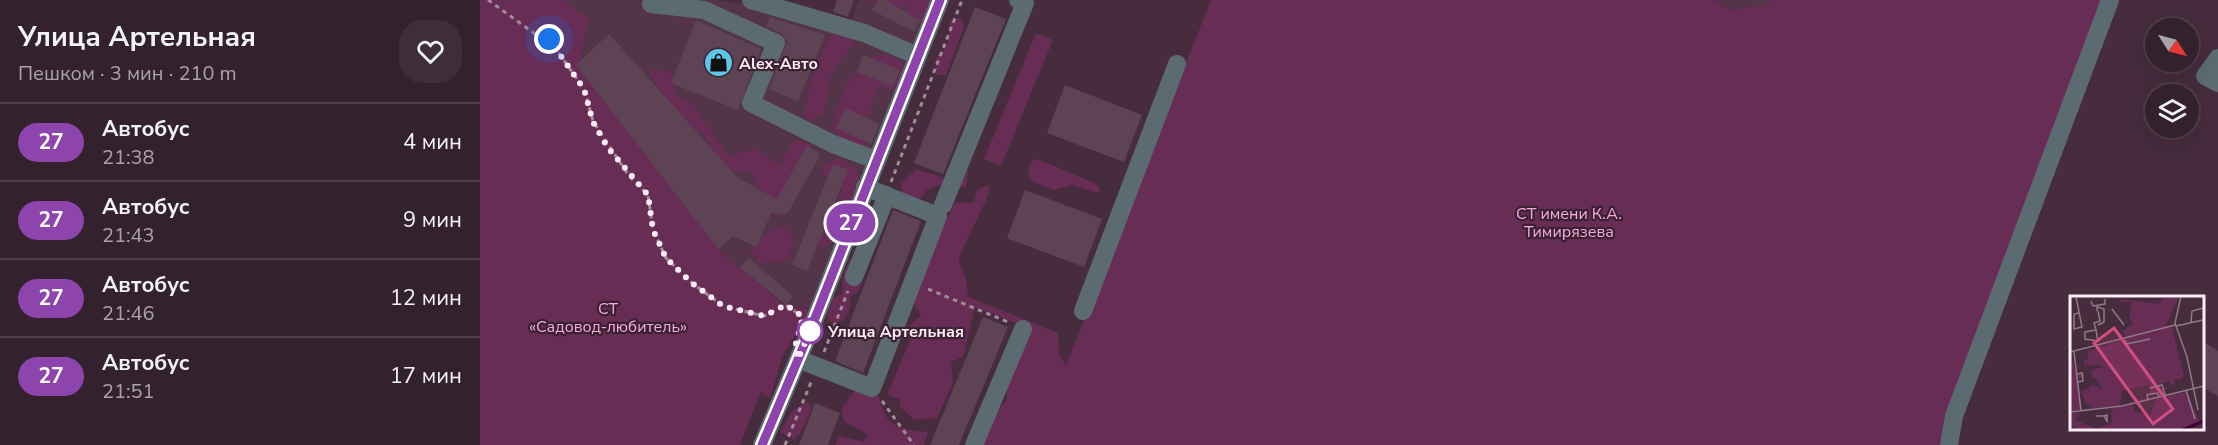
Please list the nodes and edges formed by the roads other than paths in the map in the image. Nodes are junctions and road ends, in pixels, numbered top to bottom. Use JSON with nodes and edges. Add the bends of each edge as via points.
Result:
{"nodes":[{"id":1,"x":750,"y":0,"type":"edge"},
{"id":2,"x":940,"y":0,"type":"edge"},
{"id":3,"x":1018,"y":0,"type":"edge"},
{"id":4,"x":2110,"y":0,"type":"edge"},
{"id":5,"x":651,"y":4,"type":"dead end"},
{"id":6,"x":918,"y":56,"type":"junction"},
{"id":7,"x":2218,"y":58,"type":"edge"},
{"id":8,"x":1177,"y":64,"type":"dead end"},
{"id":9,"x":2218,"y":83,"type":"edge"},
{"id":10,"x":876,"y":160,"type":"junction"},
{"id":11,"x":865,"y":187,"type":"junction"},
{"id":12,"x":887,"y":195,"type":"junction"},
{"id":13,"x":944,"y":205,"type":"dead end"},
{"id":14,"x":854,"y":277,"type":"dead end"},
{"id":15,"x":1083,"y":311,"type":"dead end"},
{"id":16,"x":1023,"y":329,"type":"road end"},
{"id":17,"x":798,"y":359,"type":"junction"},
{"id":18,"x":762,"y":445,"type":"edge"},
{"id":19,"x":974,"y":445,"type":"edge"},
{"id":20,"x":1949,"y":445,"type":"edge"}],
"edges":[{"from":1,"to":6,"type":"street","via":[[864,33]]},
{"from":2,"to":6,"type":"street"},
{"from":3,"to":13,"type":"street","via":[[1025,3]]},
{"from":4,"to":20,"type":"street","via":[[1954,416]]},
{"from":5,"to":10,"type":"street","via":[[704,10],[776,43],[751,103],[833,144]]},
{"from":6,"to":10,"type":"street"},
{"from":7,"to":9,"type":"street","via":[[2205,76]]},
{"from":8,"to":15,"type":"street"},
{"from":10,"to":11,"type":"street"},
{"from":11,"to":12,"type":"street"},
{"from":11,"to":17,"type":"street"},
{"from":12,"to":14,"type":"street"},
{"from":12,"to":17,"type":"street","via":[[938,216],[872,388]]},
{"from":16,"to":19,"type":"street"},
{"from":17,"to":18,"type":"street"}]}
